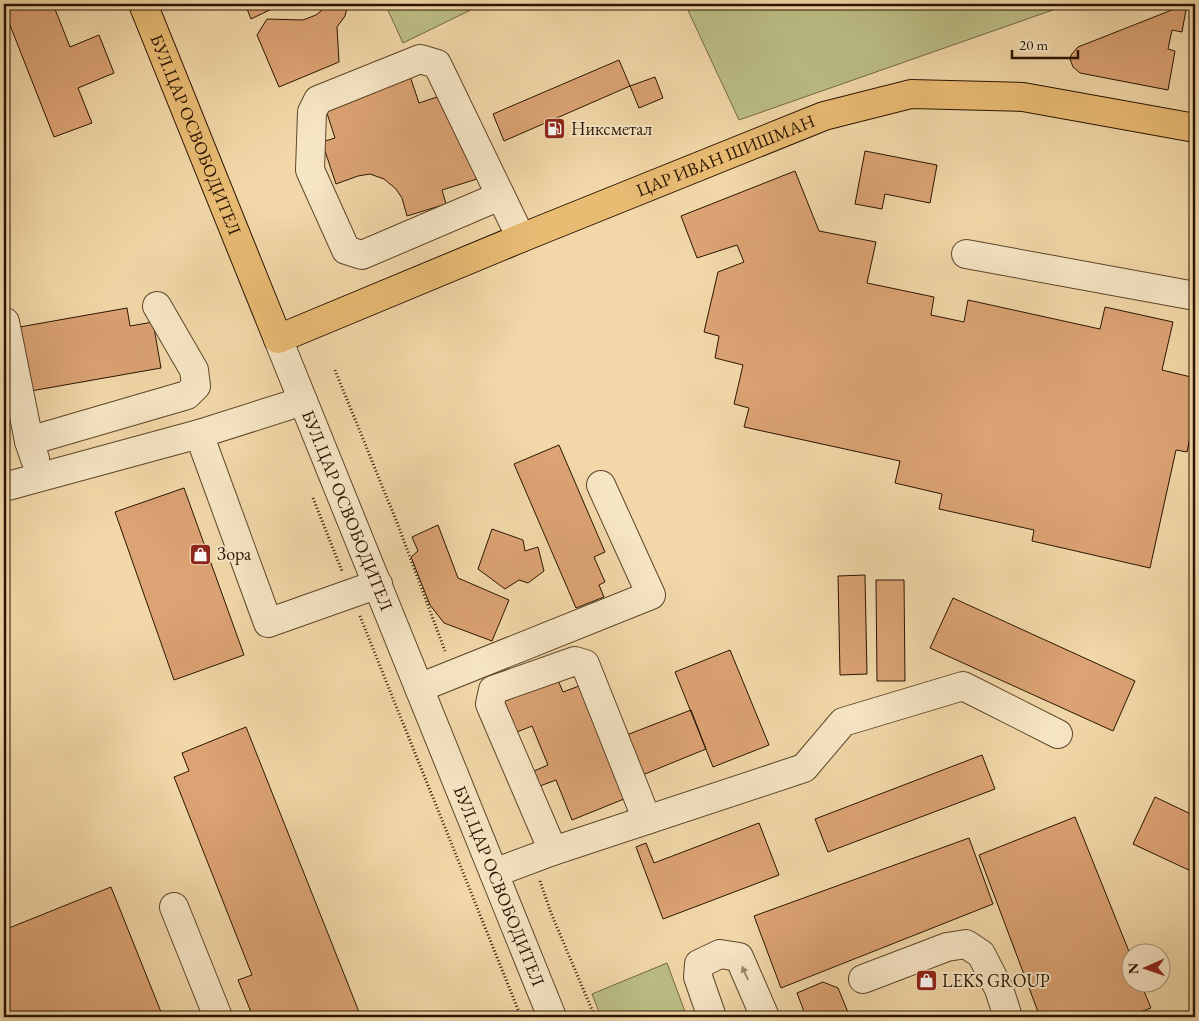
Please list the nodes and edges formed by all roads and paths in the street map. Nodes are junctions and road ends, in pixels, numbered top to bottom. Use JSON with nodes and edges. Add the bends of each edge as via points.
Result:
{"nodes":[{"id":1,"x":143,"y":4,"type":"edge"},
{"id":2,"x":1195,"y":128,"type":"edge"},
{"id":3,"x":500,"y":196,"type":"junction"},
{"id":4,"x":521,"y":238,"type":"junction"},
{"id":5,"x":966,"y":254,"type":"dead end"},
{"id":6,"x":1195,"y":296,"type":"edge"},
{"id":7,"x":157,"y":306,"type":"dead end"},
{"id":8,"x":5,"y":322,"type":"dead end"},
{"id":9,"x":278,"y":339,"type":"junction"},
{"id":10,"x":303,"y":401,"type":"junction"},
{"id":11,"x":199,"y":434,"type":"junction"},
{"id":12,"x":29,"y":441,"type":"junction"},
{"id":13,"x":42,"y":477,"type":"junction"},
{"id":14,"x":602,"y":485,"type":"dead end"},
{"id":15,"x":4,"y":487,"type":"edge"},
{"id":16,"x":310,"y":489,"type":"dead end"},
{"id":17,"x":342,"y":572,"type":"dead end"},
{"id":18,"x":378,"y":584,"type":"junction"},
{"id":19,"x":357,"y":608,"type":"dead end"},
{"id":20,"x":419,"y":688,"type":"junction"},
{"id":21,"x":1058,"y":734,"type":"dead end"},
{"id":22,"x":647,"y":820,"type":"junction"},
{"id":23,"x":553,"y":851,"type":"junction"},
{"id":24,"x":494,"y":873,"type":"junction"},
{"id":25,"x":174,"y":908,"type":"dead end"},
{"id":26,"x":863,"y":979,"type":"dead end"},
{"id":27,"x":218,"y":1017,"type":"edge"},
{"id":28,"x":521,"y":1017,"type":"edge"},
{"id":29,"x":552,"y":1017,"type":"edge"},
{"id":30,"x":712,"y":1017,"type":"edge"},
{"id":31,"x":765,"y":1017,"type":"edge"},
{"id":32,"x":1008,"y":1017,"type":"edge"}],
"edges":[{"from":1,"to":9,"type":"main road","name":"БУЛ.ЦАР ОСВОБОДИТЕЛ"},
{"from":2,"to":4,"type":"main road","name":"ЦАР ИВАН ШИШМАН","via":[[1023,97],[911,94],[824,116]]},
{"from":3,"to":3,"type":"street","via":[[437,64],[420,59],[318,100],[312,112],[310,170],[346,250],[362,255]]},
{"from":3,"to":4,"type":"street"},
{"from":4,"to":9,"type":"main road","name":"ЦАР ИВАН ШИШМАН"},
{"from":5,"to":6,"type":"street"},
{"from":7,"to":12,"type":"street","via":[[194,370],[196,386],[187,396]]},
{"from":8,"to":12,"type":"street"},
{"from":9,"to":10,"type":"street","name":"БУЛ.ЦАР ОСВОБОДИТЕЛ"},
{"from":10,"to":11,"type":"street"},
{"from":10,"to":18,"type":"street","name":"БУЛ.ЦАР ОСВОБОДИТЕЛ"},
{"from":11,"to":13,"type":"street"},
{"from":11,"to":18,"type":"street","via":[[268,623]]},
{"from":12,"to":13,"type":"street"},
{"from":13,"to":15,"type":"street"},
{"from":14,"to":20,"type":"street","via":[[651,595]]},
{"from":16,"to":17,"type":"path"},
{"from":18,"to":20,"type":"street","name":"БУЛ.ЦАР ОСВОБОДИТЕЛ"},
{"from":19,"to":28,"type":"path"},
{"from":20,"to":24,"type":"street","name":"БУЛ.ЦАР ОСВОБОДИТЕЛ"},
{"from":21,"to":22,"type":"street","via":[[963,686],[843,722],[804,768]]},
{"from":22,"to":23,"type":"street"},
{"from":22,"to":23,"type":"street","via":[[586,664],[575,661],[493,690],[490,704]]},
{"from":23,"to":24,"type":"street"},
{"from":24,"to":29,"type":"street","name":"БУЛ.ЦАР ОСВОБОДИТЕЛ"},
{"from":25,"to":27,"type":"street"},
{"from":26,"to":32,"type":"street","via":[[947,947],[966,944],[981,954],[999,989]]},
{"from":31,"to":30,"type":"street","one_way":true,"via":[[738,957],[720,954],[699,964],[698,977]]}]}
